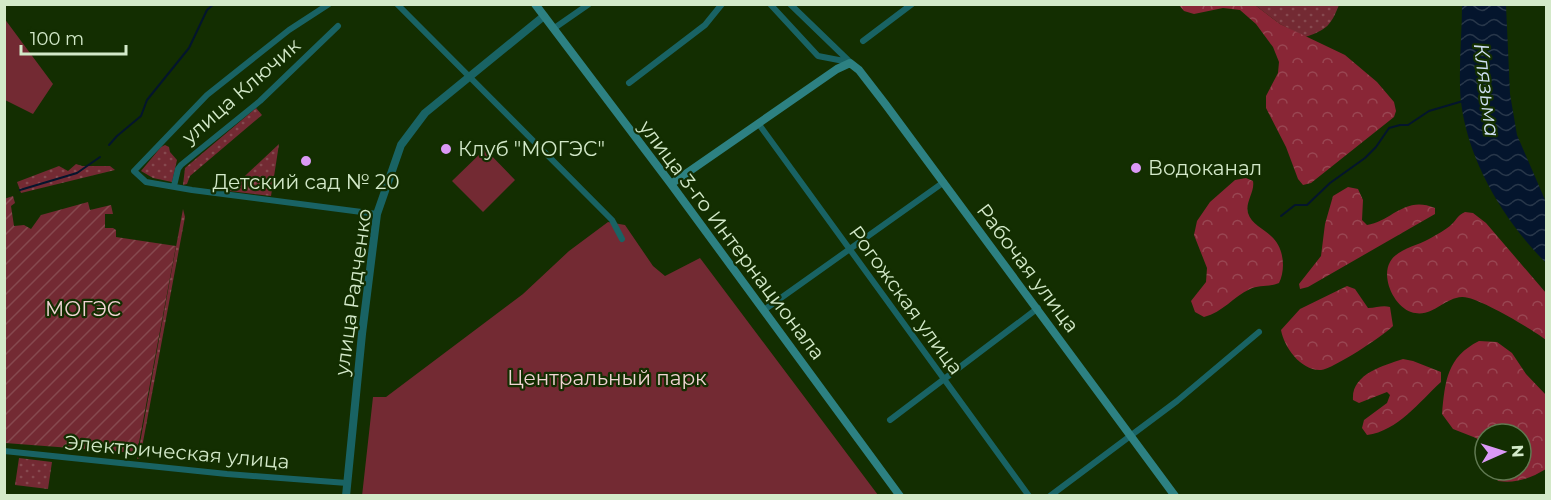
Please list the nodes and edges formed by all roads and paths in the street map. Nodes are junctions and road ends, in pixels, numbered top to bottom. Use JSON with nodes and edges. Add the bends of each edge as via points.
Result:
{"nodes":[{"id":1,"x":329,"y":4,"type":"edge"},
{"id":2,"x":397,"y":4,"type":"edge"},
{"id":3,"x":535,"y":4,"type":"edge"},
{"id":4,"x":590,"y":4,"type":"edge"},
{"id":5,"x":722,"y":4,"type":"edge"},
{"id":6,"x":770,"y":4,"type":"edge"},
{"id":7,"x":790,"y":4,"type":"edge"},
{"id":8,"x":912,"y":4,"type":"edge"},
{"id":9,"x":544,"y":16,"type":"junction"},
{"id":10,"x":338,"y":26,"type":"dead end"},
{"id":11,"x":554,"y":29,"type":"junction"},
{"id":12,"x":863,"y":40,"type":"dead end"},
{"id":13,"x":850,"y":63,"type":"junction"},
{"id":14,"x":469,"y":77,"type":"junction"},
{"id":15,"x":629,"y":83,"type":"dead end"},
{"id":16,"x":758,"y":123,"type":"junction"},
{"id":17,"x":944,"y":182,"type":"junction"},
{"id":18,"x":671,"y":184,"type":"junction"},
{"id":19,"x":174,"y":186,"type":"junction"},
{"id":20,"x":377,"y":214,"type":"junction"},
{"id":21,"x":622,"y":239,"type":"dead end"},
{"id":22,"x":848,"y":249,"type":"junction"},
{"id":23,"x":1038,"y":308,"type":"junction"},
{"id":24,"x":764,"y":310,"type":"junction"},
{"id":25,"x":1259,"y":332,"type":"dead end"},
{"id":26,"x":944,"y":380,"type":"junction"},
{"id":27,"x":890,"y":420,"type":"dead end"},
{"id":28,"x":1131,"y":434,"type":"junction"},
{"id":29,"x":4,"y":451,"type":"edge"},
{"id":30,"x":347,"y":483,"type":"junction"},
{"id":31,"x":346,"y":495,"type":"edge"},
{"id":32,"x":900,"y":495,"type":"edge"},
{"id":33,"x":1029,"y":495,"type":"edge"},
{"id":34,"x":1050,"y":495,"type":"edge"},
{"id":35,"x":1175,"y":495,"type":"edge"}],
"edges":[{"from":1,"to":19,"type":"street","name":"улица Ключик","via":[[289,30],[207,95],[134,171],[146,182]]},
{"from":2,"to":14,"type":"street"},
{"from":3,"to":9,"type":"main road","name":"улица 3-го Интернационала"},
{"from":4,"to":11,"type":"street"},
{"from":5,"to":15,"type":"street","via":[[705,25]]},
{"from":6,"to":13,"type":"street","via":[[818,56]]},
{"from":7,"to":13,"type":"street"},
{"from":8,"to":12,"type":"street"},
{"from":9,"to":11,"type":"main road","name":"улица 3-го Интернационала"},
{"from":9,"to":14,"type":"street","name":"улица Радченко"},
{"from":10,"to":19,"type":"street","name":"улица Ключик","via":[[260,101],[182,165]]},
{"from":11,"to":18,"type":"main road","name":"улица 3-го Интернационала"},
{"from":13,"to":16,"type":"main road"},
{"from":13,"to":17,"type":"main road","name":"Рабочая улица","via":[[860,70]]},
{"from":14,"to":20,"type":"street","name":"улица Радченко","via":[[425,113],[401,145]]},
{"from":14,"to":21,"type":"street","via":[[612,220]]},
{"from":16,"to":18,"type":"main road"},
{"from":16,"to":22,"type":"street","name":"Рогожская улица"},
{"from":17,"to":22,"type":"street"},
{"from":17,"to":23,"type":"main road","name":"Рабочая улица"},
{"from":18,"to":24,"type":"main road","name":"улица 3-го Интернационала"},
{"from":19,"to":20,"type":"street","name":"улица Ключик"},
{"from":20,"to":30,"type":"street","name":"улица Радченко"},
{"from":22,"to":24,"type":"street"},
{"from":22,"to":26,"type":"street","name":"Рогожская улица"},
{"from":23,"to":26,"type":"street"},
{"from":23,"to":28,"type":"main road","name":"Рабочая улица"},
{"from":24,"to":32,"type":"main road","name":"улица 3-го Интернационала"},
{"from":25,"to":28,"type":"street"},
{"from":26,"to":27,"type":"street"},
{"from":26,"to":33,"type":"street","name":"Рогожская улица"},
{"from":28,"to":34,"type":"street"},
{"from":28,"to":35,"type":"main road","name":"Рабочая улица"},
{"from":29,"to":30,"type":"street","name":"Электрическая улица"},
{"from":30,"to":31,"type":"street","name":"улица Радченко"}]}
